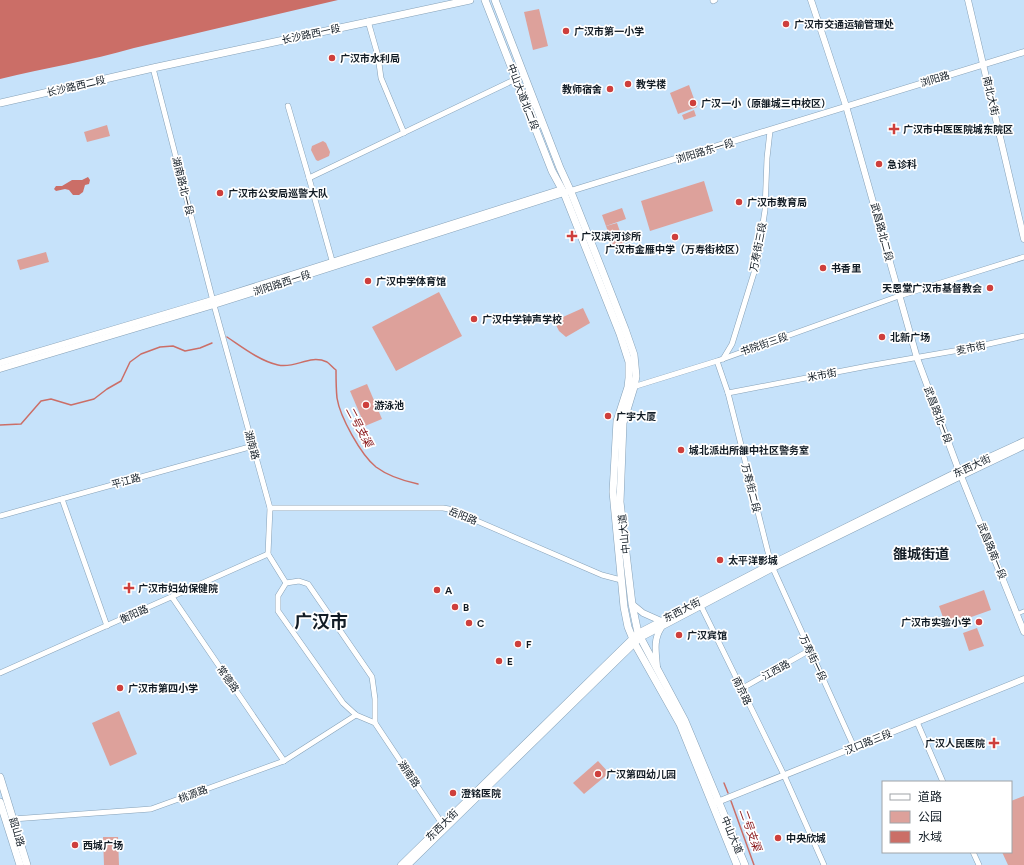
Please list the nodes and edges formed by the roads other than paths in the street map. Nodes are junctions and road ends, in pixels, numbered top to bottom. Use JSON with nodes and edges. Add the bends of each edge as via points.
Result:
{"nodes":[{"id":1,"x":470,"y":0,"type":"edge"},
{"id":2,"x":485,"y":0,"type":"edge"},
{"id":3,"x":495,"y":0,"type":"edge"},
{"id":4,"x":811,"y":0,"type":"edge"},
{"id":5,"x":968,"y":0,"type":"edge"},
{"id":6,"x":368,"y":21,"type":"junction"},
{"id":7,"x":1024,"y":52,"type":"edge"},
{"id":8,"x":984,"y":64,"type":"junction"},
{"id":9,"x":153,"y":68,"type":"junction"},
{"id":10,"x":516,"y":80,"type":"junction"},
{"id":11,"x":0,"y":103,"type":"edge"},
{"id":12,"x":288,"y":106,"type":"dead end"},
{"id":13,"x":846,"y":106,"type":"junction"},
{"id":14,"x":770,"y":131,"type":"junction"},
{"id":15,"x":404,"y":133,"type":"junction"},
{"id":16,"x":308,"y":178,"type":"junction"},
{"id":17,"x":565,"y":192,"type":"junction"},
{"id":18,"x":1024,"y":239,"type":"edge"},
{"id":19,"x":1024,"y":257,"type":"edge"},
{"id":20,"x":333,"y":264,"type":"junction"},
{"id":21,"x":898,"y":296,"type":"junction"},
{"id":22,"x":213,"y":302,"type":"junction"},
{"id":23,"x":1024,"y":336,"type":"edge"},
{"id":24,"x":917,"y":358,"type":"junction"},
{"id":25,"x":723,"y":359,"type":"junction"},
{"id":26,"x":717,"y":361,"type":"junction"},
{"id":27,"x":0,"y":363,"type":"edge"},
{"id":28,"x":0,"y":369,"type":"edge"},
{"id":29,"x":631,"y":387,"type":"junction"},
{"id":30,"x":728,"y":393,"type":"junction"},
{"id":31,"x":1024,"y":441,"type":"edge"},
{"id":32,"x":253,"y":446,"type":"junction"},
{"id":33,"x":1024,"y":446,"type":"edge"},
{"id":34,"x":960,"y":473,"type":"junction"},
{"id":35,"x":62,"y":499,"type":"junction"},
{"id":36,"x":270,"y":508,"type":"junction"},
{"id":37,"x":0,"y":516,"type":"edge"},
{"id":38,"x":268,"y":554,"type":"junction"},
{"id":39,"x":772,"y":566,"type":"junction"},
{"id":40,"x":621,"y":580,"type":"junction"},
{"id":41,"x":286,"y":583,"type":"junction"},
{"id":42,"x":172,"y":597,"type":"junction"},
{"id":43,"x":632,"y":604,"type":"junction"},
{"id":44,"x":701,"y":606,"type":"junction"},
{"id":45,"x":1024,"y":611,"type":"edge"},
{"id":46,"x":1017,"y":614,"type":"junction"},
{"id":47,"x":662,"y":624,"type":"junction"},
{"id":48,"x":107,"y":626,"type":"junction"},
{"id":49,"x":1024,"y":632,"type":"edge"},
{"id":50,"x":636,"y":638,"type":"junction"},
{"id":51,"x":810,"y":650,"type":"junction"},
{"id":52,"x":657,"y":669,"type":"junction"},
{"id":53,"x":0,"y":674,"type":"edge"},
{"id":54,"x":1024,"y":679,"type":"edge"},
{"id":55,"x":741,"y":689,"type":"junction"},
{"id":56,"x":356,"y":715,"type":"junction"},
{"id":57,"x":917,"y":722,"type":"junction"},
{"id":58,"x":375,"y":723,"type":"junction"},
{"id":59,"x":854,"y":747,"type":"junction"},
{"id":60,"x":284,"y":761,"type":"junction"},
{"id":61,"x":784,"y":775,"type":"junction"},
{"id":62,"x":0,"y":777,"type":"edge"},
{"id":63,"x":943,"y":781,"type":"edge"},
{"id":64,"x":0,"y":802,"type":"edge"},
{"id":65,"x":715,"y":803,"type":"junction"},
{"id":66,"x":13,"y":819,"type":"junction"},
{"id":67,"x":443,"y":825,"type":"junction"},
{"id":68,"x":973,"y":853,"type":"edge"},
{"id":69,"x":20,"y":865,"type":"edge"},
{"id":70,"x":27,"y":865,"type":"edge"},
{"id":71,"x":400,"y":865,"type":"edge"},
{"id":72,"x":408,"y":865,"type":"edge"},
{"id":73,"x":737,"y":865,"type":"edge"},
{"id":74,"x":745,"y":865,"type":"edge"},
{"id":75,"x":824,"y":865,"type":"edge"},
{"id":76,"x":979,"y":865,"type":"edge"}],
"edges":[{"from":1,"to":6,"type":"main road","name":"长沙路西一段"},
{"from":2,"to":10,"type":"main road","name":"中山大道北二段"},
{"from":3,"to":17,"type":"main road","name":"中山大道北二段","via":[[560,168]]},
{"from":4,"to":13,"type":"street","name":"武昌路北二段"},
{"from":5,"to":8,"type":"street","name":"南北大街"},
{"from":6,"to":9,"type":"main road","name":"长沙路西一段"},
{"from":6,"to":15,"type":"street","via":[[381,78]]},
{"from":7,"to":8,"type":"street","name":"浏阳路"},
{"from":8,"to":13,"type":"street","name":"浏阳路"},
{"from":8,"to":18,"type":"street","name":"南北大街"},
{"from":9,"to":11,"type":"main road","name":"长沙路西二段"},
{"from":9,"to":22,"type":"street","name":"湖南路北一段"},
{"from":10,"to":15,"type":"street"},
{"from":10,"to":17,"type":"main road","name":"中山大道北二段","via":[[552,171]]},
{"from":12,"to":16,"type":"street"},
{"from":13,"to":14,"type":"street","name":"浏阳路东一段"},
{"from":13,"to":21,"type":"street","name":"武昌路北二段"},
{"from":14,"to":17,"type":"street","name":"浏阳路东一段"},
{"from":14,"to":25,"type":"street","name":"万寿街三段","via":[[765,210],[757,263],[732,344]]},
{"from":15,"to":16,"type":"street"},
{"from":16,"to":20,"type":"street"},
{"from":17,"to":20,"type":"street","name":"浏阳路西一段"},
{"from":17,"to":29,"type":"main road","name":"中山大道","via":[[626,351]]},
{"from":19,"to":21,"type":"street","name":"书院街三段"},
{"from":20,"to":22,"type":"street","name":"浏阳路西一段"},
{"from":21,"to":24,"type":"street","name":"武昌路北二段"},
{"from":21,"to":25,"type":"street","name":"书院街三段"},
{"from":22,"to":27,"type":"street"},
{"from":22,"to":28,"type":"street","name":"浏阳路西一段"},
{"from":22,"to":32,"type":"street","name":"湖南路"},
{"from":23,"to":24,"type":"street","name":"麦市街"},
{"from":24,"to":30,"type":"street","name":"米市街"},
{"from":24,"to":34,"type":"street","name":"武昌路北一段"},
{"from":25,"to":26,"type":"street","name":"书院街三段"},
{"from":26,"to":29,"type":"street","name":"书院街三段"},
{"from":26,"to":30,"type":"street","name":"万寿街二段"},
{"from":29,"to":40,"type":"main road","name":"中山大道","via":[[617,421],[613,492]]},
{"from":29,"to":43,"type":"main road","name":"中山大道","via":[[623,423],[620,502]]},
{"from":30,"to":39,"type":"street","name":"万寿街二段"},
{"from":31,"to":34,"type":"street","name":"东西大街"},
{"from":32,"to":35,"type":"street","name":"平江路"},
{"from":32,"to":36,"type":"street","name":"湖南路"},
{"from":33,"to":34,"type":"street","name":"东西大街"},
{"from":34,"to":39,"type":"street","name":"东西大街"},
{"from":34,"to":46,"type":"street","name":"武昌路南一段"},
{"from":35,"to":37,"type":"street","name":"平江路"},
{"from":35,"to":48,"type":"street"},
{"from":36,"to":38,"type":"street","name":"湖南路"},
{"from":36,"to":40,"type":"street","name":"岳阳路","via":[[450,509],[602,575]]},
{"from":38,"to":41,"type":"street"},
{"from":38,"to":42,"type":"street","name":"衡阳路"},
{"from":39,"to":44,"type":"street","name":"东西大街"},
{"from":39,"to":47,"type":"street","name":"东西大街"},
{"from":39,"to":51,"type":"street","name":"万寿街一段"},
{"from":40,"to":50,"type":"main road","name":"中山大道","via":[[628,627]]},
{"from":41,"to":56,"type":"street","via":[[278,596],[278,611],[343,703]]},
{"from":41,"to":58,"type":"street","via":[[298,581],[308,584],[372,677]]},
{"from":42,"to":48,"type":"street","name":"衡阳路"},
{"from":42,"to":60,"type":"street","name":"常德路"},
{"from":43,"to":47,"type":"street","via":[[643,614]]},
{"from":43,"to":50,"type":"main road","name":"中山大道"},
{"from":44,"to":47,"type":"street","name":"东西大街"},
{"from":44,"to":55,"type":"street","name":"南京路"},
{"from":45,"to":46,"type":"street"},
{"from":46,"to":49,"type":"street","name":"武昌路南一段"},
{"from":47,"to":50,"type":"street","name":"东西大街"},
{"from":47,"to":52,"type":"street","via":[[655,642]]},
{"from":48,"to":53,"type":"street","name":"衡阳路"},
{"from":50,"to":52,"type":"main road","name":"中山大道"},
{"from":50,"to":65,"type":"main road","name":"中山大道","via":[[680,724]]},
{"from":50,"to":67,"type":"street","name":"东西大街"},
{"from":50,"to":72,"type":"street","name":"东西大街"},
{"from":51,"to":55,"type":"street","name":"江西路"},
{"from":51,"to":59,"type":"street","name":"万寿街一段"},
{"from":52,"to":65,"type":"main road","name":"中山大道","via":[[685,721]]},
{"from":54,"to":57,"type":"street","name":"汉口路三段"},
{"from":55,"to":61,"type":"street","name":"南京路"},
{"from":56,"to":58,"type":"street"},
{"from":56,"to":60,"type":"street","name":"桃源路"},
{"from":57,"to":59,"type":"street","name":"汉口路三段"},
{"from":57,"to":63,"type":"street"},
{"from":58,"to":67,"type":"street","name":"湖南路"},
{"from":59,"to":61,"type":"street","name":"汉口路三段"},
{"from":60,"to":66,"type":"street","name":"桃源路","via":[[151,810]]},
{"from":61,"to":65,"type":"street","name":"汉口路三段"},
{"from":61,"to":75,"type":"street","name":"南京路"},
{"from":62,"to":66,"type":"main road","name":"韶山路"},
{"from":64,"to":69,"type":"main road","name":"韶山路"},
{"from":65,"to":73,"type":"main road","name":"中山大道"},
{"from":65,"to":74,"type":"main road","name":"中山大道"},
{"from":66,"to":70,"type":"main road","name":"韶山路"},
{"from":67,"to":71,"type":"street","name":"东西大街"},
{"from":68,"to":76,"type":"street"}]}
